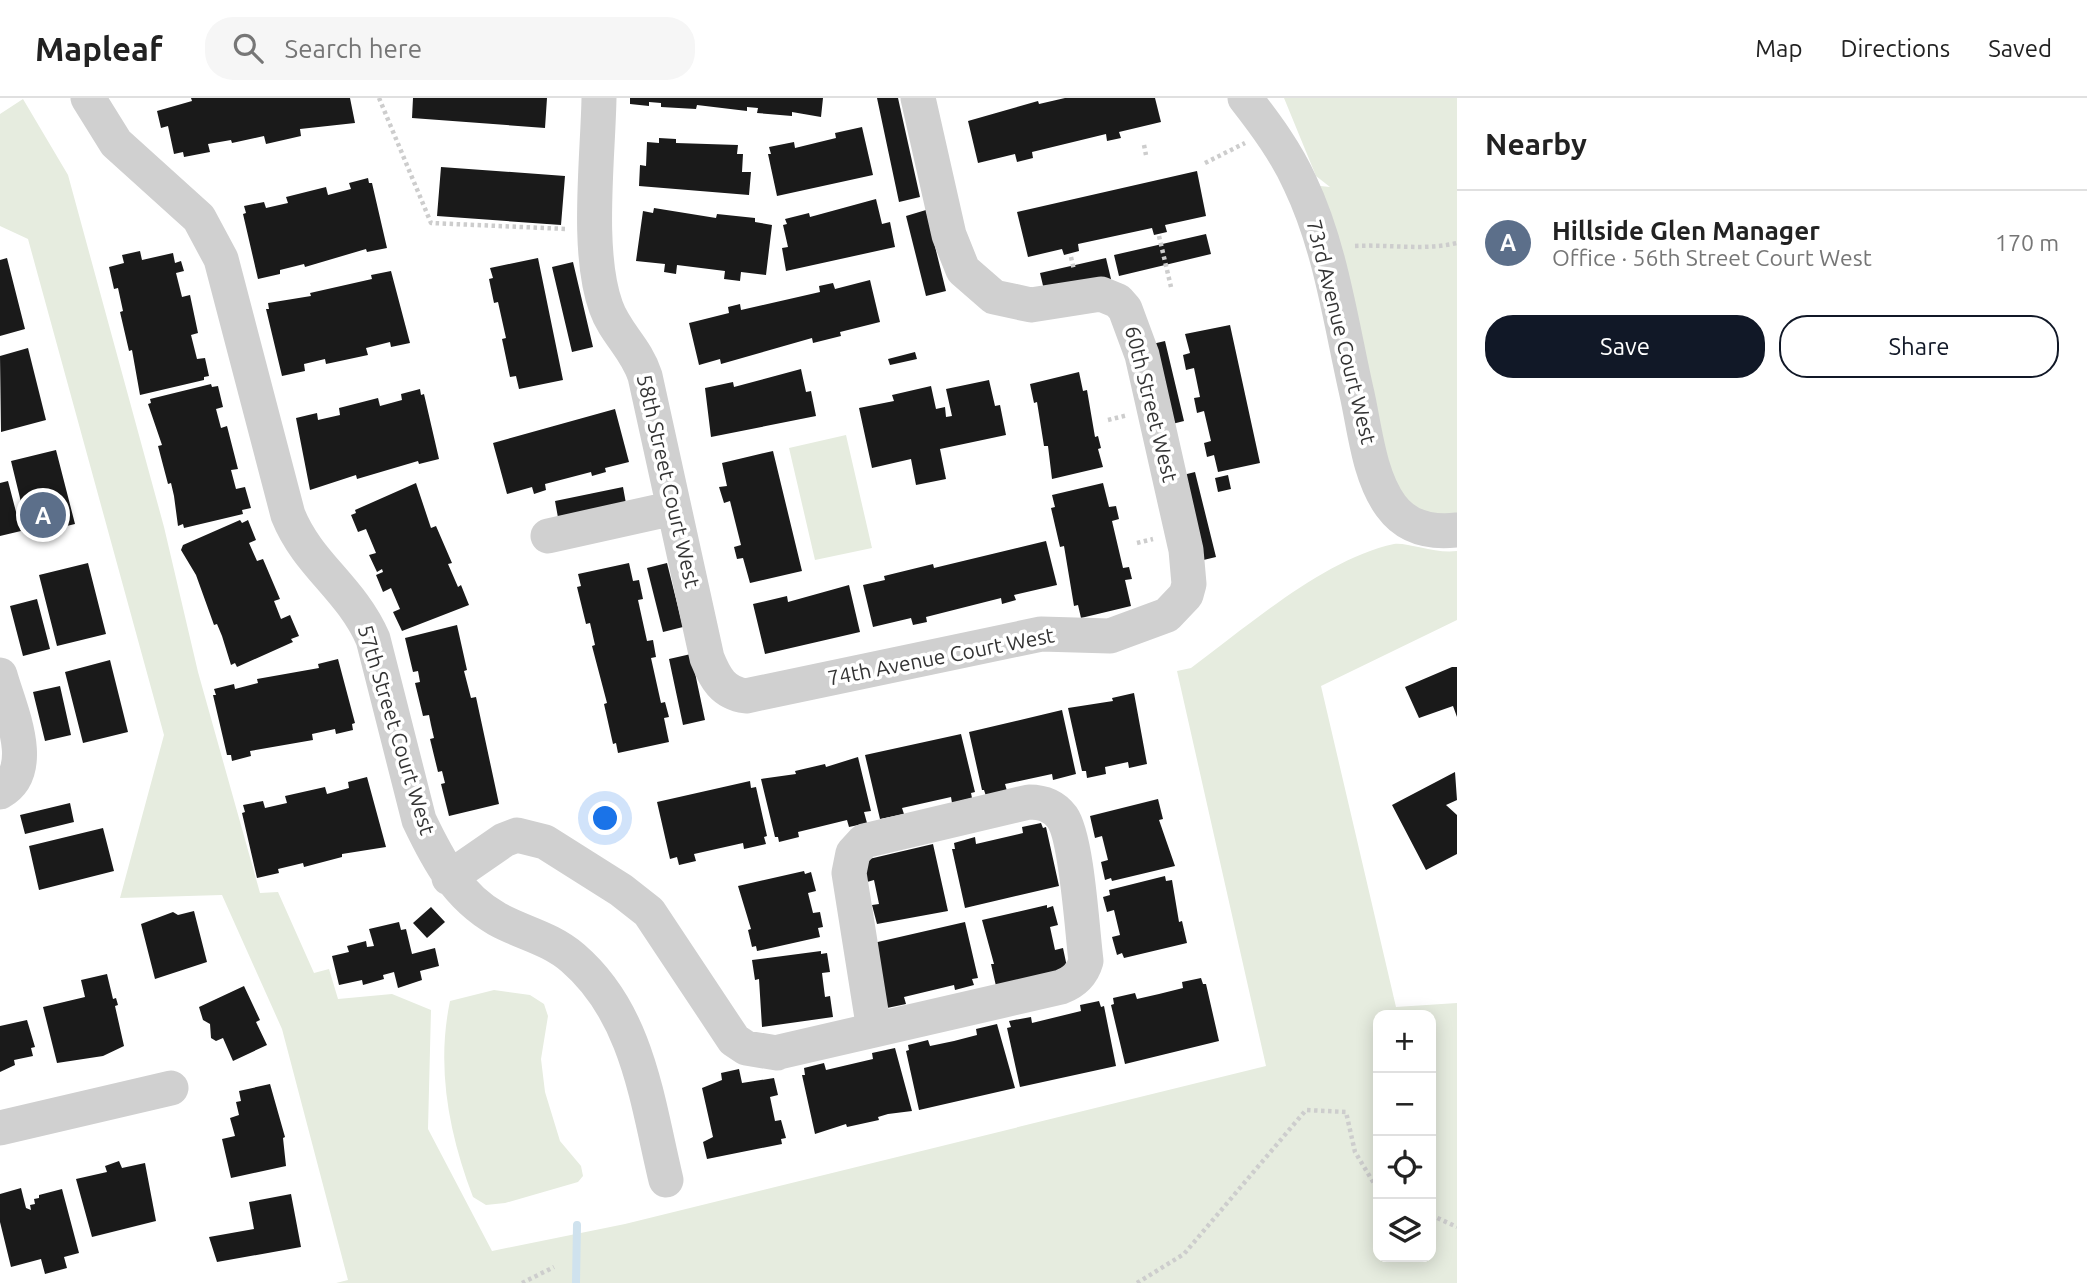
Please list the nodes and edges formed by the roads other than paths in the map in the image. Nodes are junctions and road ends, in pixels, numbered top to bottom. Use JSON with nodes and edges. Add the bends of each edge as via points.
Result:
{"nodes":[{"id":1,"x":88,"y":98,"type":"edge"},
{"id":2,"x":599,"y":98,"type":"edge"},
{"id":3,"x":918,"y":98,"type":"edge"},
{"id":4,"x":1245,"y":98,"type":"edge"},
{"id":5,"x":674,"y":508,"type":"junction"},
{"id":6,"x":1457,"y":530,"type":"edge"},
{"id":7,"x":548,"y":536,"type":"dead end"},
{"id":8,"x":1181,"y":602,"type":"joint"},
{"id":9,"x":0,"y":675,"type":"edge"},
{"id":10,"x":735,"y":694,"type":"joint"},
{"id":11,"x":9,"y":784,"type":"edge"},
{"id":12,"x":449,"y":878,"type":"junction"},
{"id":13,"x":874,"y":1030,"type":"junction"},
{"id":14,"x":171,"y":1088,"type":"dead end"},
{"id":15,"x":0,"y":1128,"type":"edge"},
{"id":16,"x":666,"y":1180,"type":"dead end"}],
"edges":[{"from":1,"to":12,"type":"street","name":"57th Street Court West","via":[[116,143],[199,218],[221,259],[288,515],[296,535],[366,622],[419,820]]},
{"from":2,"to":5,"type":"street","name":"58th Street Court West","via":[[596,231],[603,297],[643,370]]},
{"from":3,"to":8,"type":"street","name":"60th Street West","via":[[949,235],[971,280],[994,297],[1020,305],[1101,294],[1125,309],[1142,355],[1186,550],[1189,584]]},
{"from":4,"to":6,"type":"street","name":"73rd Avenue Court West","via":[[1301,184],[1322,246],[1385,498],[1418,528]]},
{"from":5,"to":7,"type":"street"},
{"from":5,"to":10,"type":"street","name":"58th Street Court West","via":[[707,658],[722,686]]},
{"from":8,"to":10,"type":"street","name":"74th Avenue Court West","via":[[1158,620],[1110,635],[1041,634],[764,693]]},
{"from":9,"to":11,"type":"street","via":[[18,746]]},
{"from":12,"to":13,"type":"street","via":[[517,835],[545,842],[649,912],[734,1040],[746,1048],[777,1053]]},
{"from":12,"to":16,"type":"street","name":"57th Street Court West","via":[[497,919],[571,956],[613,1003],[638,1060]]},
{"from":13,"to":13,"type":"street","via":[[1061,987],[1083,971],[1086,961],[1069,829],[1055,809],[1029,802],[864,841],[855,849],[849,873]]},
{"from":14,"to":15,"type":"street"}]}
